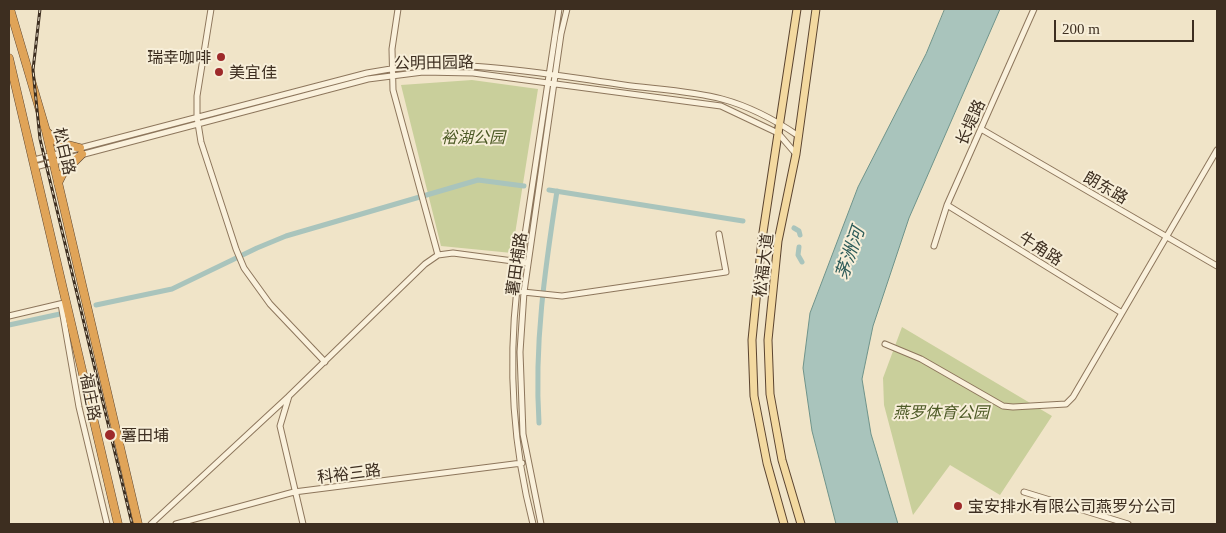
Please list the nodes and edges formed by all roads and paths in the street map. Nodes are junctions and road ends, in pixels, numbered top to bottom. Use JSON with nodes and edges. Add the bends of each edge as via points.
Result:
{"nodes":[{"id":1,"x":10,"y":9,"type":"edge"},
{"id":2,"x":211,"y":9,"type":"edge"},
{"id":3,"x":398,"y":9,"type":"edge"},
{"id":4,"x":559,"y":9,"type":"edge"},
{"id":5,"x":567,"y":9,"type":"edge"},
{"id":6,"x":797,"y":9,"type":"edge"},
{"id":7,"x":816,"y":9,"type":"edge"},
{"id":8,"x":1034,"y":9,"type":"edge"},
{"id":9,"x":9,"y":58,"type":"edge"},
{"id":10,"x":391,"y":68,"type":"junction"},
{"id":11,"x":548,"y":74,"type":"junction"},
{"id":12,"x":392,"y":75,"type":"junction"},
{"id":13,"x":556,"y":75,"type":"junction"},
{"id":14,"x":548,"y":82,"type":"junction"},
{"id":15,"x":555,"y":83,"type":"junction"},
{"id":16,"x":197,"y":117,"type":"junction"},
{"id":17,"x":780,"y":123,"type":"junction"},
{"id":18,"x":198,"y":125,"type":"junction"},
{"id":19,"x":981,"y":129,"type":"junction"},
{"id":20,"x":46,"y":131,"type":"junction"},
{"id":21,"x":778,"y":133,"type":"junction"},
{"id":22,"x":797,"y":135,"type":"junction"},
{"id":23,"x":1217,"y":150,"type":"edge"},
{"id":24,"x":81,"y":151,"type":"junction"},
{"id":25,"x":796,"y":154,"type":"junction"},
{"id":26,"x":53,"y":159,"type":"junction"},
{"id":27,"x":35,"y":163,"type":"junction"},
{"id":28,"x":58,"y":183,"type":"junction"},
{"id":29,"x":947,"y":205,"type":"junction"},
{"id":30,"x":720,"y":234,"type":"dead end"},
{"id":31,"x":1166,"y":236,"type":"junction"},
{"id":32,"x":934,"y":246,"type":"dead end"},
{"id":33,"x":438,"y":255,"type":"junction"},
{"id":34,"x":521,"y":262,"type":"junction"},
{"id":35,"x":528,"y":263,"type":"junction"},
{"id":36,"x":1217,"y":266,"type":"edge"},
{"id":37,"x":517,"y":292,"type":"junction"},
{"id":38,"x":524,"y":292,"type":"junction"},
{"id":39,"x":66,"y":304,"type":"junction"},
{"id":40,"x":1122,"y":313,"type":"junction"},
{"id":41,"x":9,"y":316,"type":"edge"},
{"id":42,"x":885,"y":344,"type":"dead end"},
{"id":43,"x":325,"y":362,"type":"junction"},
{"id":44,"x":288,"y":396,"type":"junction"},
{"id":45,"x":528,"y":462,"type":"junction"},
{"id":46,"x":520,"y":463,"type":"junction"},
{"id":47,"x":295,"y":492,"type":"junction"},
{"id":48,"x":1024,"y":492,"type":"dead end"},
{"id":49,"x":107,"y":524,"type":"edge"},
{"id":50,"x":118,"y":524,"type":"edge"},
{"id":51,"x":138,"y":524,"type":"edge"},
{"id":52,"x":151,"y":524,"type":"edge"},
{"id":53,"x":176,"y":524,"type":"edge"},
{"id":54,"x":303,"y":524,"type":"edge"},
{"id":55,"x":533,"y":524,"type":"edge"},
{"id":56,"x":541,"y":524,"type":"edge"},
{"id":57,"x":784,"y":524,"type":"edge"},
{"id":58,"x":801,"y":524,"type":"edge"},
{"id":59,"x":1128,"y":524,"type":"edge"}],
"edges":[{"from":1,"to":20,"type":"highway","name":"松白路"},
{"from":2,"to":16,"type":"street","via":[[197,96]]},
{"from":3,"to":10,"type":"street"},
{"from":4,"to":11,"type":"street","name":"薯田埔路"},
{"from":5,"to":13,"type":"street","name":"薯田埔路"},
{"from":6,"to":17,"type":"main road","name":"松福大道"},
{"from":7,"to":22,"type":"main road","name":"松福大道"},
{"from":8,"to":19,"type":"street","name":"长堤路"},
{"from":9,"to":27,"type":"highway","name":"松白路"},
{"from":10,"to":11,"type":"street","name":"公明田园路","via":[[449,65]]},
{"from":10,"to":12,"type":"street"},
{"from":10,"to":16,"type":"street","name":"公明田园路"},
{"from":11,"to":13,"type":"street","name":"公明田园路"},
{"from":11,"to":14,"type":"street","name":"薯田埔路"},
{"from":12,"to":14,"type":"street","name":"公明田园路","via":[[449,72]]},
{"from":12,"to":18,"type":"street","name":"公明田园路"},
{"from":12,"to":33,"type":"street","via":[[393,90]]},
{"from":13,"to":15,"type":"street","name":"薯田埔路"},
{"from":13,"to":17,"type":"street","name":"公明田园路","via":[[722,99]]},
{"from":14,"to":15,"type":"street","name":"公明田园路"},
{"from":14,"to":34,"type":"street","name":"薯田埔路"},
{"from":15,"to":21,"type":"street","name":"公明田园路","via":[[721,106]]},
{"from":15,"to":35,"type":"street","name":"薯田埔路"},
{"from":16,"to":18,"type":"street"},
{"from":16,"to":24,"type":"street","name":"公明田园路"},
{"from":17,"to":21,"type":"main road","name":"松福大道"},
{"from":17,"to":22,"type":"street","name":"公明田园路"},
{"from":18,"to":24,"type":"street","name":"公明田园路"},
{"from":18,"to":43,"type":"street","via":[[244,268],[270,304]]},
{"from":19,"to":29,"type":"street","name":"长堤路"},
{"from":19,"to":31,"type":"street","name":"朗东路"},
{"from":20,"to":24,"type":"highway","via":[[57,142]]},
{"from":20,"to":26,"type":"highway","name":"松白路"},
{"from":21,"to":25,"type":"street","name":"公明田园路"},
{"from":21,"to":57,"type":"main road","name":"松福大道","via":[[762,239],[752,340],[754,396],[766,463]]},
{"from":22,"to":25,"type":"main road","name":"松福大道"},
{"from":23,"to":31,"type":"street"},
{"from":24,"to":26,"type":"street","name":"公明田园路"},
{"from":24,"to":28,"type":"highway"},
{"from":25,"to":58,"type":"main road","name":"松福大道","via":[[778,241],[768,340],[770,394],[782,460]]},
{"from":26,"to":27,"type":"street","name":"公明田园路"},
{"from":26,"to":28,"type":"highway","name":"松白路"},
{"from":27,"to":39,"type":"highway","name":"松白路"},
{"from":28,"to":51,"type":"highway","name":"松白路"},
{"from":29,"to":32,"type":"street","name":"长堤路"},
{"from":29,"to":40,"type":"street","name":"牛角路"},
{"from":30,"to":38,"type":"street","via":[[726,272],[562,296]]},
{"from":31,"to":36,"type":"street","name":"朗东路"},
{"from":31,"to":40,"type":"street"},
{"from":33,"to":34,"type":"street","via":[[453,253]]},
{"from":33,"to":43,"type":"street"},
{"from":34,"to":35,"type":"street"},
{"from":34,"to":37,"type":"street","name":"薯田埔路"},
{"from":35,"to":38,"type":"street","name":"薯田埔路"},
{"from":37,"to":38,"type":"street"},
{"from":37,"to":46,"type":"street","name":"薯田埔路","via":[[512,378]]},
{"from":38,"to":45,"type":"street","name":"薯田埔路","via":[[519,378]]},
{"from":39,"to":41,"type":"street"},
{"from":39,"to":49,"type":"street","name":"福庄路","via":[[79,407]]},
{"from":39,"to":50,"type":"highway","name":"松白路"},
{"from":40,"to":42,"type":"street","via":[[1073,397],[1066,404],[1052,406],[1003,406],[920,359]]},
{"from":43,"to":44,"type":"street"},
{"from":44,"to":47,"type":"street","via":[[280,426]]},
{"from":44,"to":52,"type":"street"},
{"from":45,"to":46,"type":"street","name":"科裕三路"},
{"from":45,"to":56,"type":"street","name":"薯田埔路"},
{"from":46,"to":47,"type":"street","name":"科裕三路"},
{"from":46,"to":55,"type":"street","name":"薯田埔路"},
{"from":47,"to":53,"type":"street","name":"科裕三路"},
{"from":47,"to":54,"type":"street"},
{"from":48,"to":59,"type":"street"}]}
